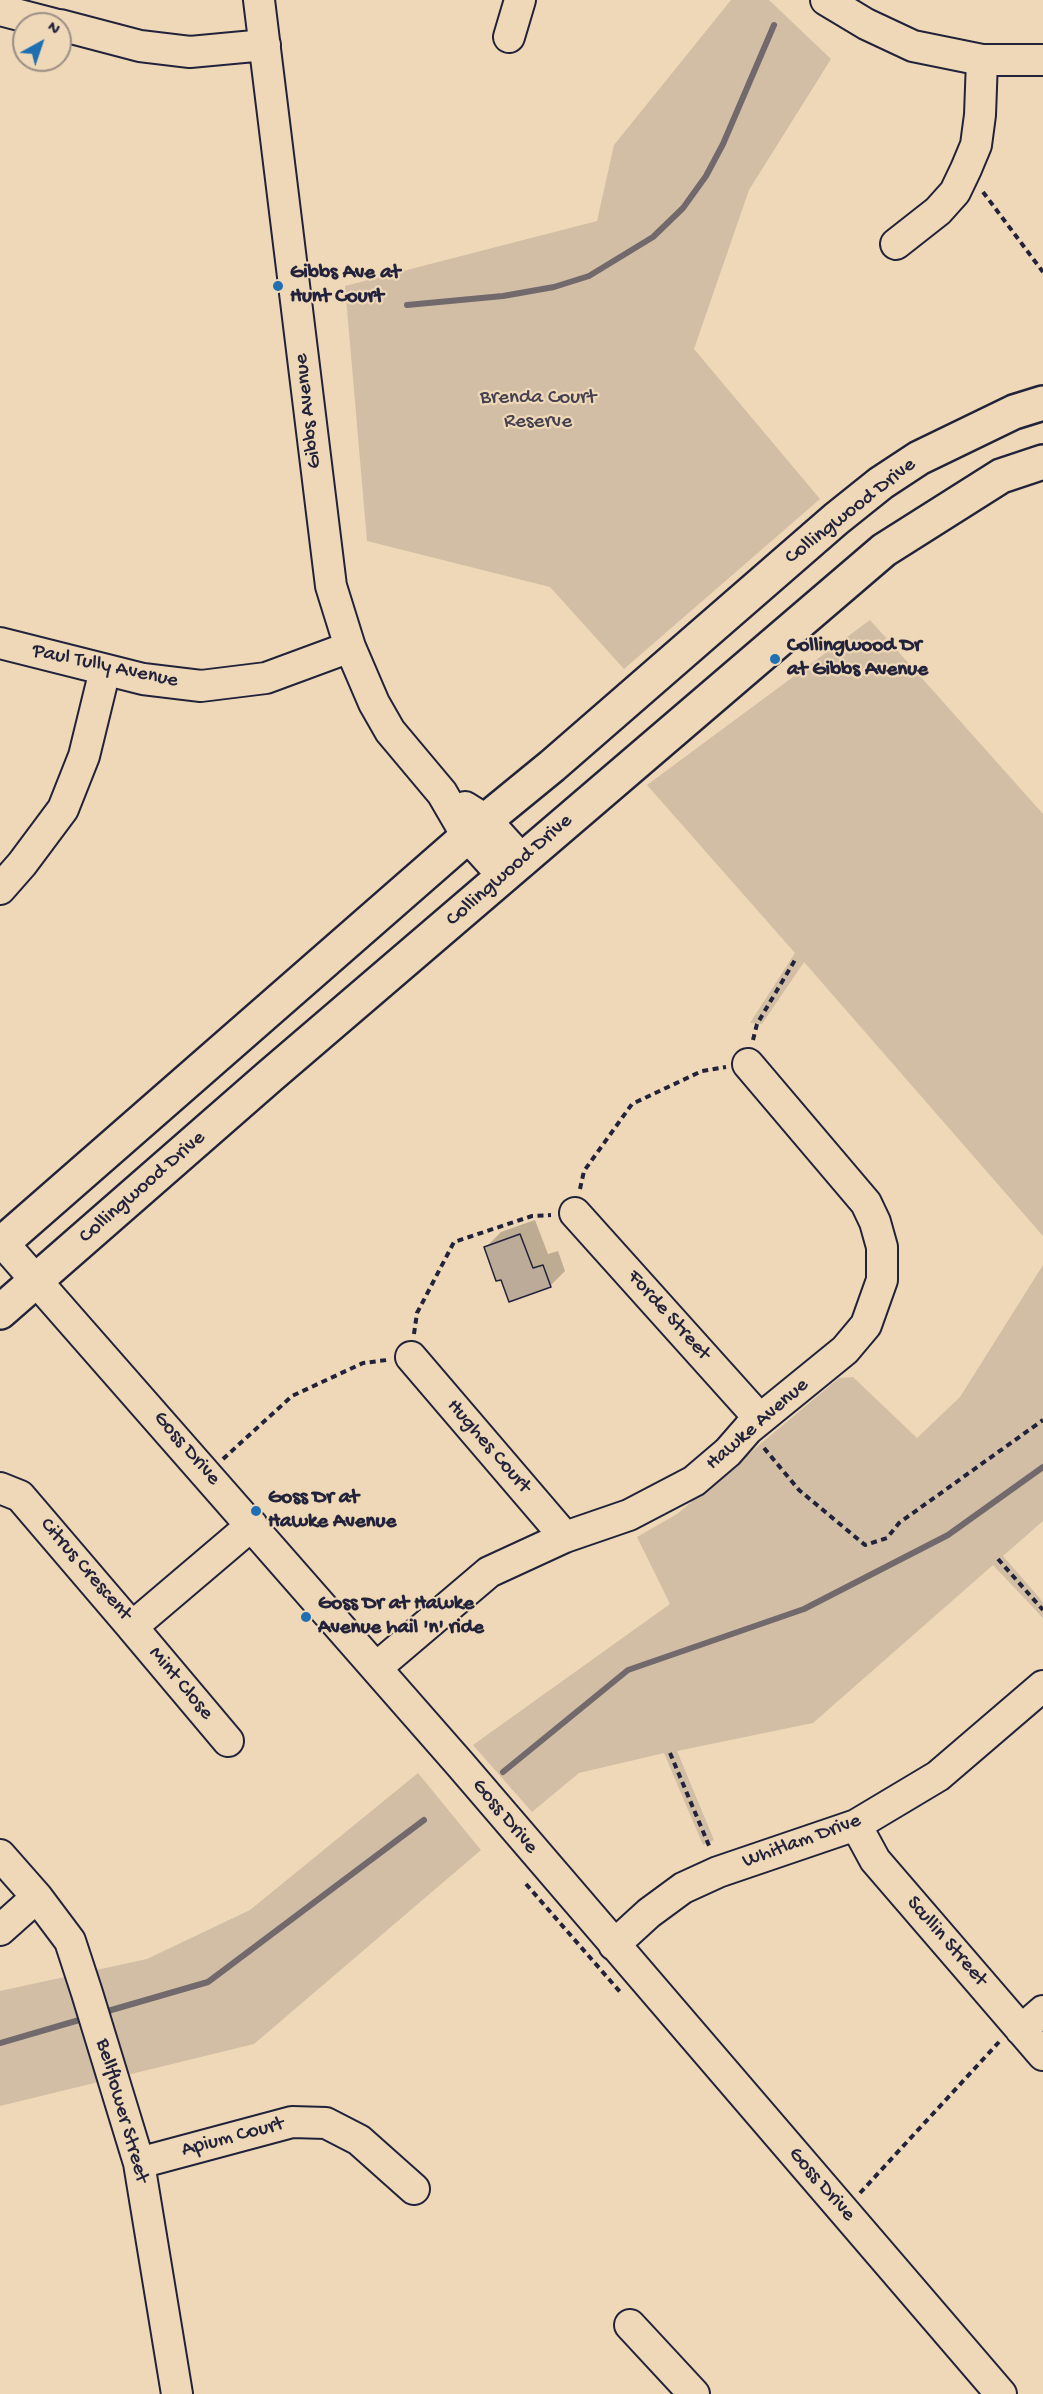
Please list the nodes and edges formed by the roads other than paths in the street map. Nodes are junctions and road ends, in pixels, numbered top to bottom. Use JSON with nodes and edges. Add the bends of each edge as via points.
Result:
{"nodes":[{"id":1,"x":259,"y":0,"type":"edge"},
{"id":2,"x":520,"y":0,"type":"edge"},
{"id":3,"x":826,"y":0,"type":"edge"},
{"id":4,"x":72,"y":29,"type":"edge"},
{"id":5,"x":509,"y":37,"type":"dead end"},
{"id":6,"x":265,"y":45,"type":"junction"},
{"id":7,"x":982,"y":60,"type":"junction"},
{"id":8,"x":1043,"y":60,"type":"edge"},
{"id":9,"x":896,"y":244,"type":"dead end"},
{"id":10,"x":1043,"y":403,"type":"edge"},
{"id":11,"x":1043,"y":462,"type":"edge"},
{"id":12,"x":0,"y":644,"type":"edge"},
{"id":13,"x":350,"y":647,"type":"junction"},
{"id":14,"x":105,"y":670,"type":"junction"},
{"id":15,"x":477,"y":828,"type":"junction"},
{"id":16,"x":513,"y":869,"type":"junction"},
{"id":17,"x":0,"y":889,"type":"edge"},
{"id":18,"x":748,"y":1064,"type":"road end"},
{"id":19,"x":575,"y":1213,"type":"road end"},
{"id":20,"x":1,"y":1244,"type":"edge"},
{"id":21,"x":38,"y":1281,"type":"junction"},
{"id":22,"x":0,"y":1312,"type":"edge"},
{"id":23,"x":411,"y":1357,"type":"road end"},
{"id":24,"x":754,"y":1424,"type":"junction"},
{"id":25,"x":0,"y":1488,"type":"edge"},
{"id":26,"x":252,"y":1525,"type":"junction"},
{"id":27,"x":565,"y":1537,"type":"junction"},
{"id":28,"x":132,"y":1627,"type":"junction"},
{"id":29,"x":376,"y":1668,"type":"junction"},
{"id":30,"x":1043,"y":1686,"type":"edge"},
{"id":31,"x":228,"y":1742,"type":"dead end"},
{"id":32,"x":856,"y":1825,"type":"junction"},
{"id":33,"x":0,"y":1855,"type":"edge"},
{"id":34,"x":37,"y":1898,"type":"junction"},
{"id":35,"x":0,"y":1930,"type":"edge"},
{"id":36,"x":614,"y":1946,"type":"junction"},
{"id":37,"x":1025,"y":2020,"type":"edge"},
{"id":38,"x":1043,"y":2055,"type":"edge"},
{"id":39,"x":139,"y":2163,"type":"junction"},
{"id":40,"x":414,"y":2189,"type":"dead end"},
{"id":41,"x":630,"y":2325,"type":"dead end"},
{"id":42,"x":177,"y":2394,"type":"edge"},
{"id":43,"x":694,"y":2394,"type":"edge"},
{"id":44,"x":1001,"y":2394,"type":"edge"}],
"edges":[{"from":1,"to":6,"type":"street","name":"Gibbs Avenue"},
{"from":2,"to":5,"type":"street"},
{"from":3,"to":7,"type":"street","via":[[913,46]]},
{"from":4,"to":6,"type":"street","via":[[140,46],[190,52]]},
{"from":6,"to":13,"type":"street","name":"Gibbs Avenue","via":[[331,586]]},
{"from":7,"to":8,"type":"street"},
{"from":7,"to":9,"type":"street","via":[[976,145],[966,169],[955,192],[938,211]]},
{"from":10,"to":15,"type":"main road","name":"Collingwood Drive","via":[[1014,411],[967,433],[881,483]]},
{"from":11,"to":16,"type":"main road","name":"Collingwood Drive","via":[[1001,476],[884,549]]},
{"from":12,"to":14,"type":"street","name":"Paul Tully Avenue"},
{"from":13,"to":14,"type":"street","name":"Paul Tully Avenue","via":[[266,678],[201,686]]},
{"from":13,"to":15,"type":"street","name":"Gibbs Avenue","via":[[390,731]]},
{"from":14,"to":17,"type":"street","via":[[84,756],[67,800],[45,836]]},
{"from":15,"to":16,"type":"street","name":"Gibbs Avenue"},
{"from":15,"to":20,"type":"main road","name":"Collingwood Drive"},
{"from":16,"to":21,"type":"main road","name":"Collingwood Drive"},
{"from":18,"to":24,"type":"street","name":"Hawke Avenue","via":[[866,1203],[882,1247],[882,1280],[866,1325],[845,1350]]},
{"from":19,"to":24,"type":"street","name":"Forde Street"},
{"from":20,"to":21,"type":"street","name":"Goss Drive"},
{"from":21,"to":22,"type":"main road","name":"Collingwood Drive"},
{"from":21,"to":26,"type":"street","name":"Goss Drive"},
{"from":23,"to":27,"type":"street","name":"Hughes Court"},
{"from":24,"to":27,"type":"street","name":"Hawke Avenue","via":[[694,1481],[629,1515]]},
{"from":25,"to":28,"type":"street","name":"Citrus Crescent","via":[[20,1496]]},
{"from":26,"to":28,"type":"street","name":"Citrus Crescent"},
{"from":26,"to":29,"type":"street","name":"Goss Drive"},
{"from":27,"to":29,"type":"street","name":"Hawke Avenue","via":[[489,1572]]},
{"from":28,"to":31,"type":"street","name":"Mint Close"},
{"from":29,"to":36,"type":"street","name":"Goss Drive","via":[[514,1828],[573,1918]]},
{"from":30,"to":32,"type":"street","name":"Whitlam Drive","via":[[939,1776]]},
{"from":32,"to":36,"type":"street","name":"Whitlam Drive","via":[[718,1872],[683,1888]]},
{"from":32,"to":37,"type":"street","name":"Scullin Street","via":[[875,1860]]},
{"from":33,"to":34,"type":"street","name":"Bellflower Street"},
{"from":34,"to":35,"type":"street"},
{"from":34,"to":39,"type":"street","name":"Bellflower Street","via":[[70,1941]]},
{"from":36,"to":44,"type":"street","name":"Goss Drive"},
{"from":37,"to":38,"type":"street","name":"Scullin Street"},
{"from":39,"to":40,"type":"street","name":"Apium Court","via":[[292,2122],[326,2123],[359,2140]]},
{"from":39,"to":42,"type":"street","name":"Bellflower Street"},
{"from":41,"to":43,"type":"street"}]}
